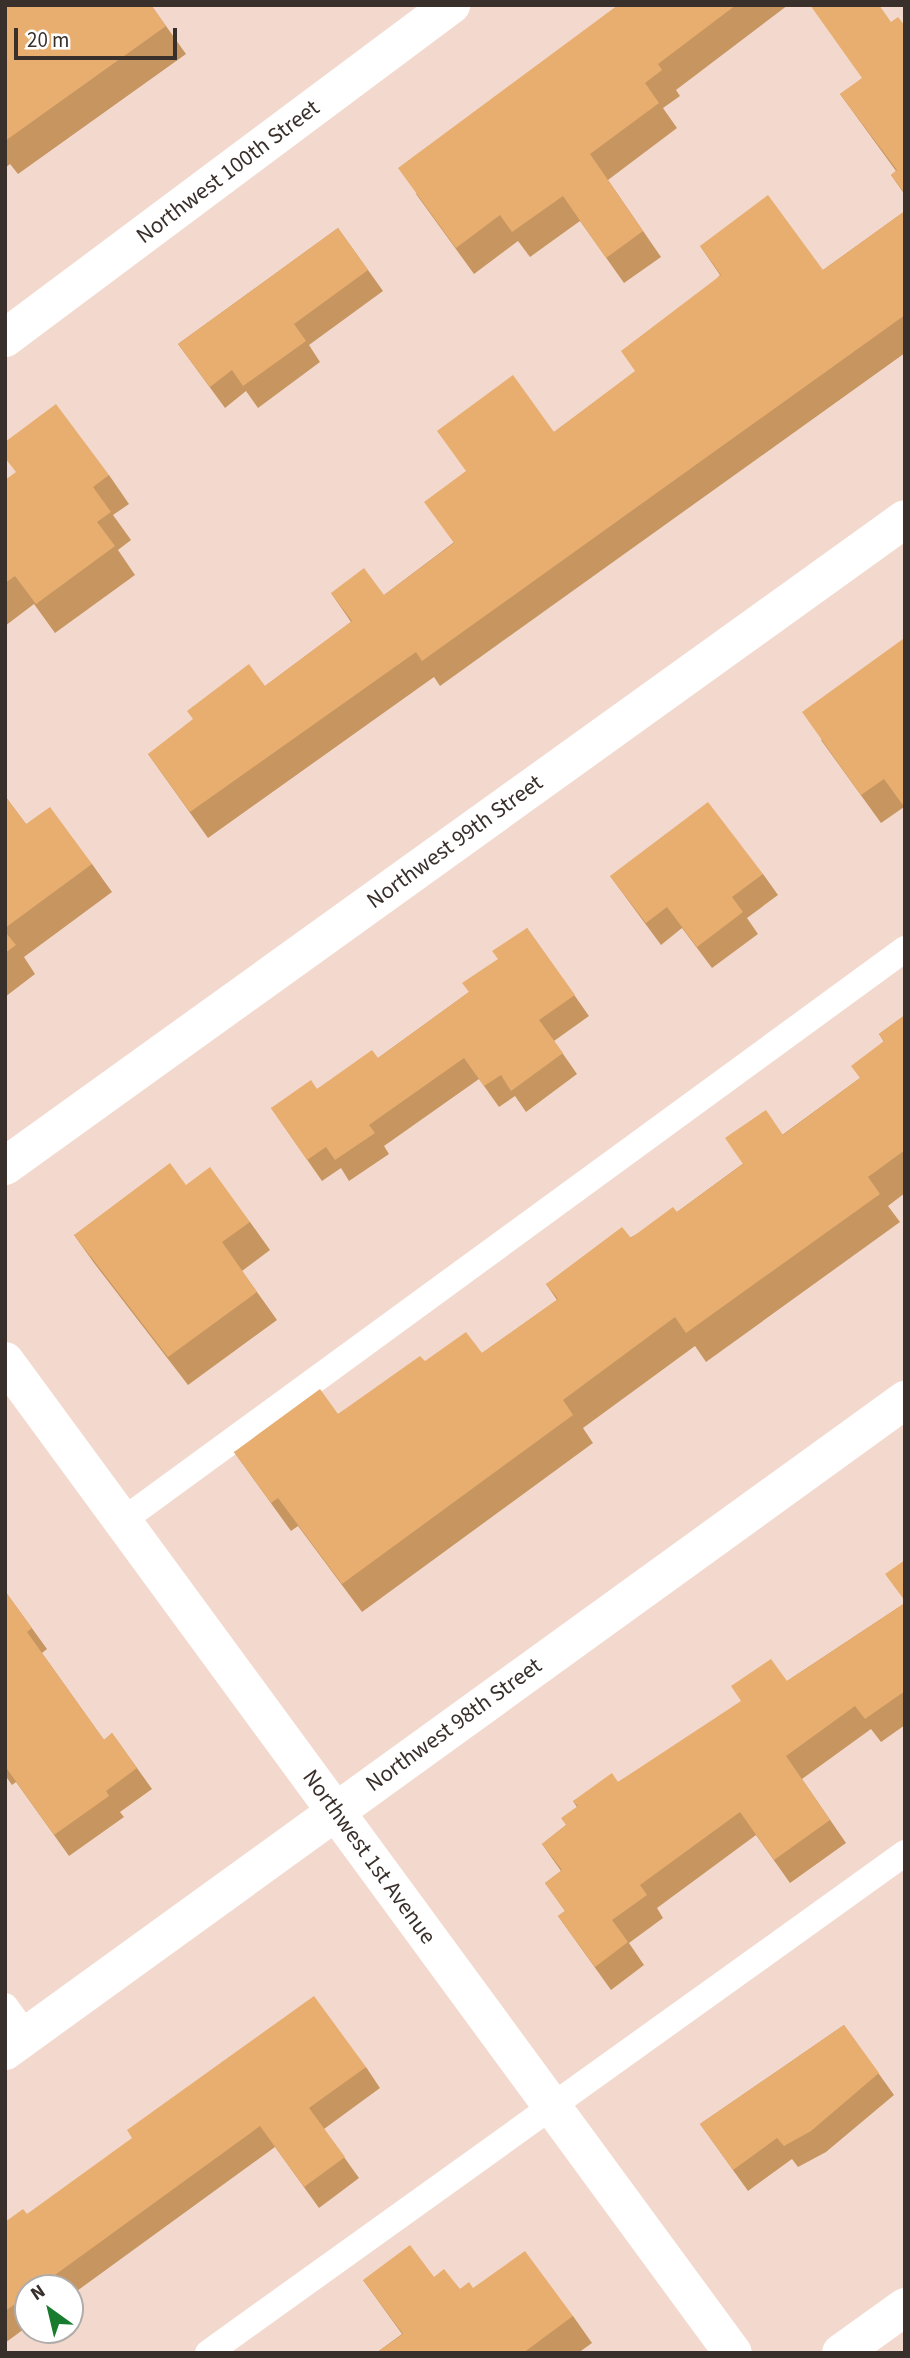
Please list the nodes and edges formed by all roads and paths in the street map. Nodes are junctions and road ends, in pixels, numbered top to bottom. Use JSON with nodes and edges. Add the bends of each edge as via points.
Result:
{"nodes":[{"id":1,"x":446,"y":7,"type":"edge"},
{"id":2,"x":5,"y":338,"type":"edge"},
{"id":3,"x":905,"y":519,"type":"edge"},
{"id":4,"x":905,"y":949,"type":"edge"},
{"id":5,"x":5,"y":1166,"type":"edge"},
{"id":6,"x":5,"y":1361,"type":"edge"},
{"id":7,"x":905,"y":1400,"type":"edge"},
{"id":8,"x":122,"y":1521,"type":"junction"},
{"id":9,"x":335,"y":1810,"type":"junction"},
{"id":10,"x":905,"y":1853,"type":"edge"},
{"id":11,"x":12,"y":2031,"type":"edge"},
{"id":12,"x":552,"y":2106,"type":"junction"},
{"id":13,"x":905,"y":2308,"type":"edge"},
{"id":14,"x":208,"y":2353,"type":"edge"},
{"id":15,"x":733,"y":2353,"type":"edge"},
{"id":16,"x":841,"y":2353,"type":"edge"}],
"edges":[{"from":1,"to":2,"type":"street","name":"Northwest 100th Street"},
{"from":3,"to":5,"type":"street","name":"Northwest 99th Street"},
{"from":4,"to":8,"type":"lane"},
{"from":6,"to":8,"type":"street","name":"Northwest 1st Avenue"},
{"from":7,"to":9,"type":"street","name":"Northwest 98th Street"},
{"from":8,"to":9,"type":"street","name":"Northwest 1st Avenue"},
{"from":9,"to":11,"type":"street","name":"Northwest 98th Street"},
{"from":9,"to":12,"type":"street","name":"Northwest 1st Avenue"},
{"from":10,"to":12,"type":"lane"},
{"from":12,"to":14,"type":"lane"},
{"from":12,"to":15,"type":"street","name":"Northwest 1st Avenue"},
{"from":13,"to":16,"type":"street"}]}
